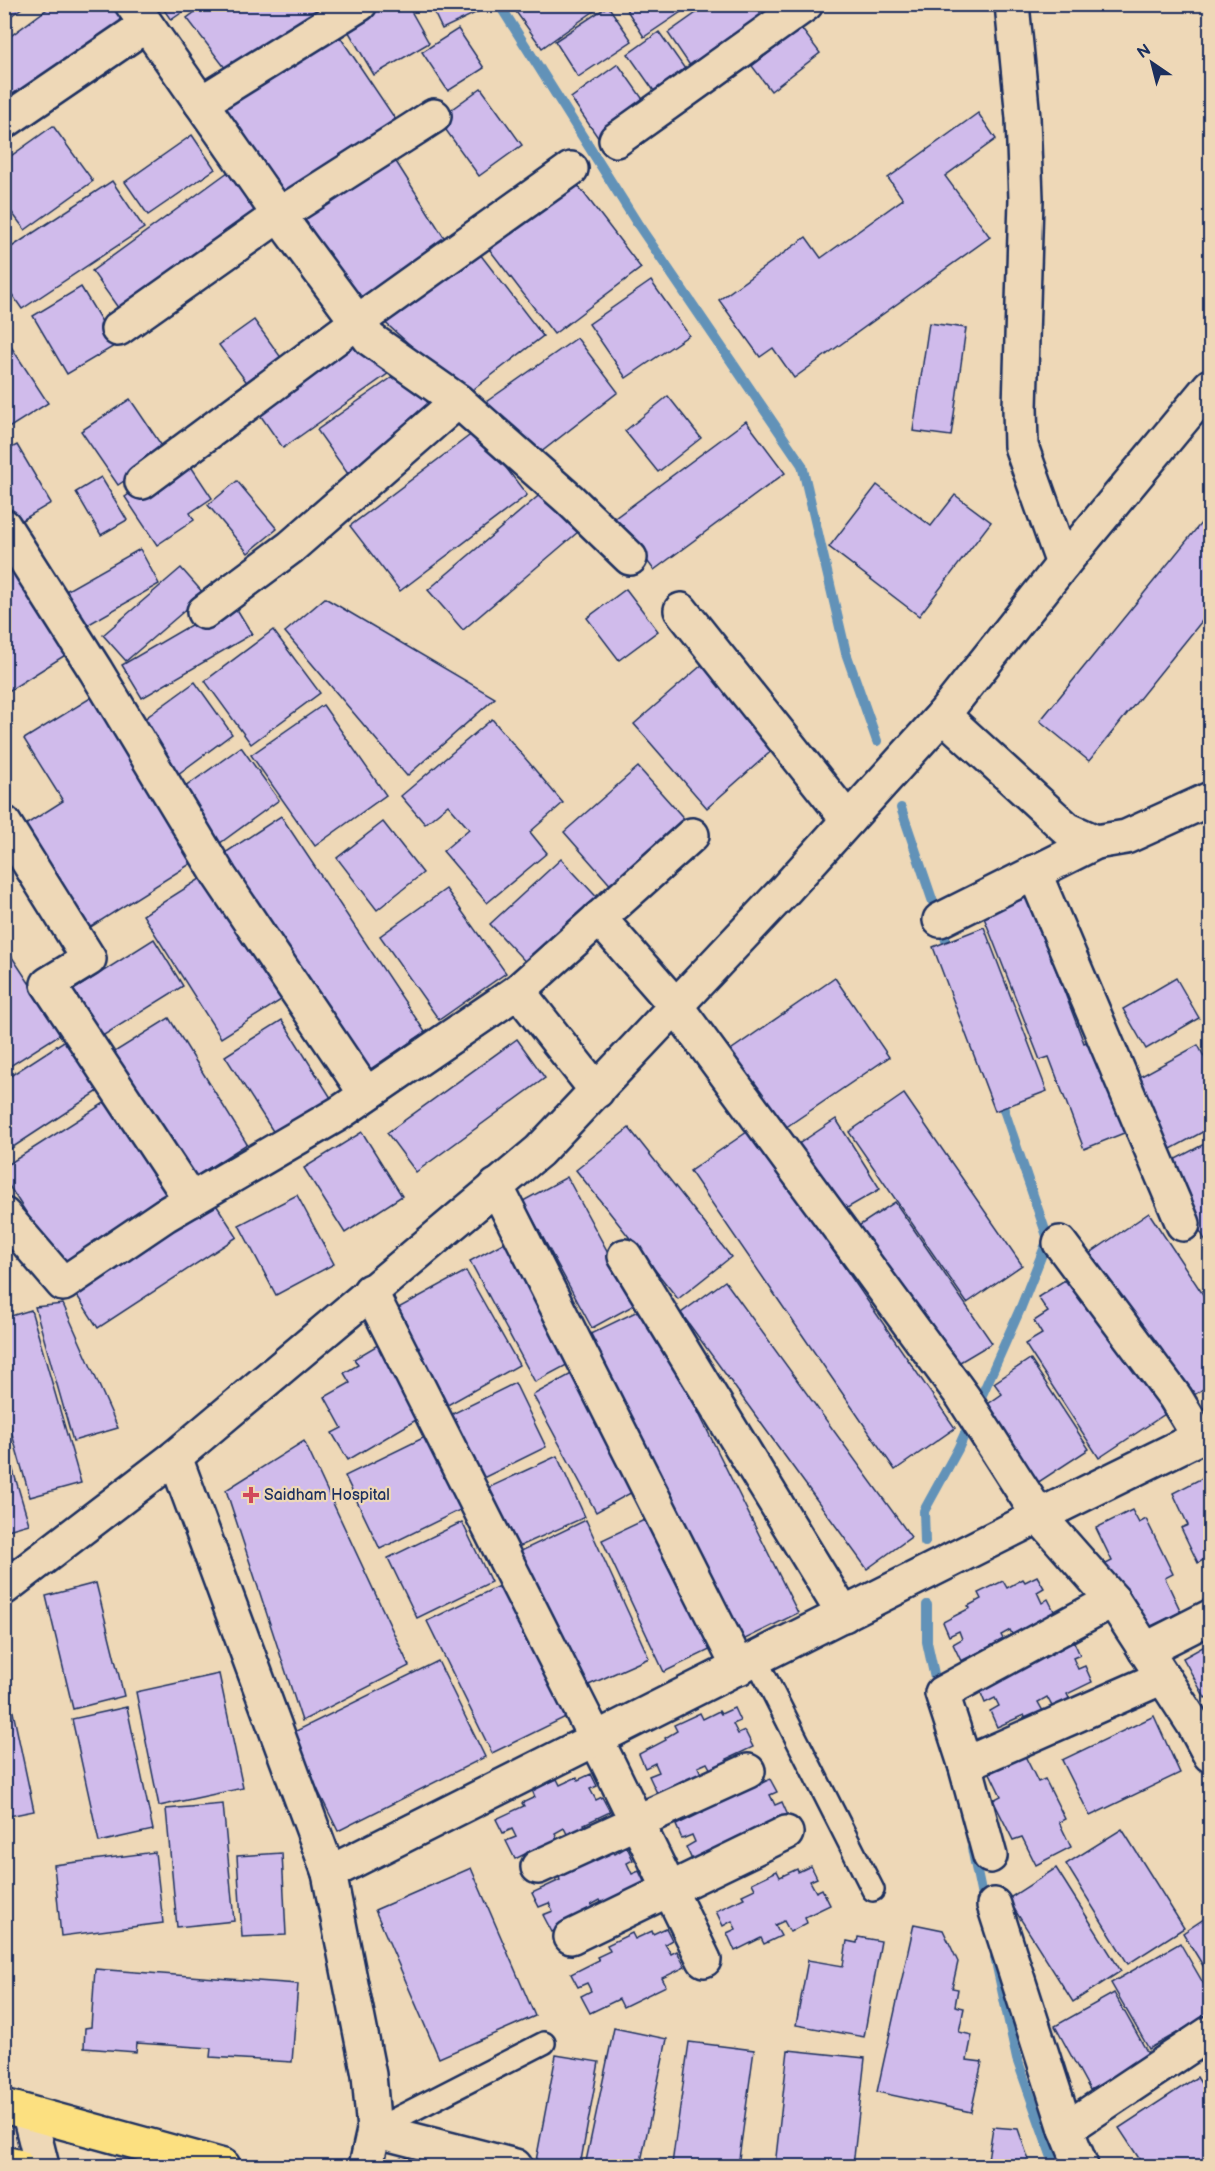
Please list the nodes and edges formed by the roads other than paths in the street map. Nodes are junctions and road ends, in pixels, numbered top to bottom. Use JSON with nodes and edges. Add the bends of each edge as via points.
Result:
{"nodes":[{"id":1,"x":360,"y":4,"type":"edge"},
{"id":2,"x":806,"y":4,"type":"edge"},
{"id":3,"x":1012,"y":4,"type":"edge"},
{"id":4,"x":139,"y":15,"type":"edge"},
{"id":5,"x":201,"y":103,"type":"junction"},
{"id":6,"x":434,"y":116,"type":"dead end"},
{"id":7,"x":4,"y":122,"type":"edge"},
{"id":8,"x":616,"y":140,"type":"dead end"},
{"id":9,"x":571,"y":169,"type":"dead end"},
{"id":10,"x":279,"y":215,"type":"junction"},
{"id":11,"x":357,"y":322,"type":"junction"},
{"id":12,"x":118,"y":329,"type":"dead end"},
{"id":13,"x":1210,"y":386,"type":"edge"},
{"id":14,"x":458,"y":401,"type":"junction"},
{"id":15,"x":142,"y":482,"type":"dead end"},
{"id":16,"x":4,"y":526,"type":"edge"},
{"id":17,"x":630,"y":558,"type":"dead end"},
{"id":18,"x":1063,"y":564,"type":"junction"},
{"id":19,"x":681,"y":610,"type":"dead end"},
{"id":20,"x":204,"y":612,"type":"dead end"},
{"id":21,"x":943,"y":715,"type":"junction"},
{"id":22,"x":1210,"y":799,"type":"edge"},
{"id":23,"x":848,"y":820,"type":"junction"},
{"id":24,"x":4,"y":823,"type":"edge"},
{"id":25,"x":692,"y":836,"type":"dead end"},
{"id":26,"x":1096,"y":842,"type":"junction"},
{"id":27,"x":1034,"y":872,"type":"junction"},
{"id":28,"x":599,"y":918,"type":"junction"},
{"id":29,"x":940,"y":920,"type":"dead end"},
{"id":30,"x":518,"y":991,"type":"junction"},
{"id":31,"x":676,"y":1006,"type":"junction"},
{"id":32,"x":597,"y":1091,"type":"junction"},
{"id":33,"x":366,"y":1094,"type":"junction"},
{"id":34,"x":496,"y":1186,"type":"junction"},
{"id":35,"x":191,"y":1200,"type":"junction"},
{"id":36,"x":4,"y":1215,"type":"edge"},
{"id":37,"x":1183,"y":1224,"type":"dead end"},
{"id":38,"x":1060,"y":1243,"type":"dead end"},
{"id":39,"x":625,"y":1256,"type":"dead end"},
{"id":40,"x":370,"y":1291,"type":"junction"},
{"id":41,"x":1205,"y":1435,"type":"edge"},
{"id":42,"x":175,"y":1457,"type":"junction"},
{"id":43,"x":1039,"y":1516,"type":"junction"},
{"id":44,"x":4,"y":1588,"type":"edge"},
{"id":45,"x":1113,"y":1600,"type":"junction"},
{"id":46,"x":844,"y":1615,"type":"junction"},
{"id":47,"x":1210,"y":1617,"type":"edge"},
{"id":48,"x":1145,"y":1650,"type":"junction"},
{"id":49,"x":748,"y":1664,"type":"junction"},
{"id":50,"x":1163,"y":1677,"type":"junction"},
{"id":51,"x":1202,"y":1720,"type":"edge"},
{"id":52,"x":596,"y":1740,"type":"junction"},
{"id":53,"x":1210,"y":1755,"type":"edge"},
{"id":54,"x":965,"y":1764,"type":"junction"},
{"id":55,"x":748,"y":1771,"type":"dead end"},
{"id":56,"x":637,"y":1822,"type":"junction"},
{"id":57,"x":786,"y":1833,"type":"dead end"},
{"id":58,"x":990,"y":1856,"type":"dead end"},
{"id":59,"x":537,"y":1867,"type":"dead end"},
{"id":60,"x":329,"y":1873,"type":"junction"},
{"id":61,"x":669,"y":1888,"type":"junction"},
{"id":62,"x":873,"y":1890,"type":"dead end"},
{"id":63,"x":994,"y":1905,"type":"dead end"},
{"id":64,"x":571,"y":1937,"type":"dead end"},
{"id":65,"x":704,"y":1960,"type":"dead end"},
{"id":66,"x":1210,"y":2033,"type":"edge"},
{"id":67,"x":544,"y":2043,"type":"dead end"},
{"id":68,"x":17,"y":2110,"type":"edge"},
{"id":69,"x":1066,"y":2129,"type":"junction"},
{"id":70,"x":374,"y":2130,"type":"junction"},
{"id":71,"x":4,"y":2163,"type":"edge"},
{"id":72,"x":17,"y":2166,"type":"edge"},
{"id":73,"x":42,"y":2166,"type":"edge"},
{"id":74,"x":223,"y":2166,"type":"edge"},
{"id":75,"x":366,"y":2166,"type":"edge"},
{"id":76,"x":515,"y":2166,"type":"edge"},
{"id":77,"x":1081,"y":2166,"type":"edge"}],
"edges":[{"from":1,"to":5,"type":"street"},
{"from":2,"to":8,"type":"street"},
{"from":3,"to":18,"type":"street","via":[[1026,199],[1022,446]]},
{"from":4,"to":5,"type":"street"},
{"from":4,"to":7,"type":"street"},
{"from":5,"to":10,"type":"street"},
{"from":6,"to":10,"type":"street"},
{"from":9,"to":11,"type":"street"},
{"from":10,"to":11,"type":"street"},
{"from":10,"to":12,"type":"street"},
{"from":11,"to":14,"type":"street","via":[[370,339]]},
{"from":11,"to":15,"type":"street"},
{"from":13,"to":18,"type":"street"},
{"from":14,"to":17,"type":"street"},
{"from":14,"to":20,"type":"street","via":[[291,547]]},
{"from":16,"to":33,"type":"street","via":[[220,877]]},
{"from":18,"to":21,"type":"street"},
{"from":19,"to":23,"type":"street"},
{"from":21,"to":23,"type":"street"},
{"from":21,"to":26,"type":"street","via":[[1067,829]]},
{"from":22,"to":26,"type":"street","via":[[1126,837]]},
{"from":23,"to":31,"type":"street"},
{"from":24,"to":35,"type":"street","via":[[88,959],[48,984]]},
{"from":25,"to":28,"type":"street"},
{"from":26,"to":27,"type":"street"},
{"from":27,"to":29,"type":"street"},
{"from":27,"to":37,"type":"street"},
{"from":28,"to":30,"type":"street"},
{"from":28,"to":31,"type":"street"},
{"from":30,"to":32,"type":"street"},
{"from":30,"to":33,"type":"street"},
{"from":31,"to":32,"type":"street"},
{"from":31,"to":43,"type":"street","via":[[963,1397]]},
{"from":32,"to":34,"type":"street","via":[[539,1151]]},
{"from":33,"to":35,"type":"street"},
{"from":34,"to":40,"type":"street"},
{"from":34,"to":49,"type":"street"},
{"from":35,"to":36,"type":"street","via":[[63,1284]]},
{"from":38,"to":41,"type":"street"},
{"from":39,"to":46,"type":"street"},
{"from":40,"to":42,"type":"street"},
{"from":40,"to":52,"type":"street"},
{"from":41,"to":43,"type":"street"},
{"from":42,"to":44,"type":"street"},
{"from":42,"to":60,"type":"street"},
{"from":43,"to":45,"type":"street"},
{"from":43,"to":46,"type":"street"},
{"from":45,"to":48,"type":"street"},
{"from":45,"to":54,"type":"street","via":[[942,1693]]},
{"from":46,"to":49,"type":"street"},
{"from":47,"to":48,"type":"street"},
{"from":48,"to":50,"type":"street"},
{"from":49,"to":52,"type":"street"},
{"from":49,"to":62,"type":"lane"},
{"from":50,"to":51,"type":"street"},
{"from":50,"to":54,"type":"street"},
{"from":51,"to":53,"type":"street"},
{"from":52,"to":56,"type":"street"},
{"from":52,"to":60,"type":"street"},
{"from":54,"to":58,"type":"street"},
{"from":55,"to":56,"type":"street"},
{"from":56,"to":59,"type":"street"},
{"from":56,"to":61,"type":"street"},
{"from":57,"to":61,"type":"street"},
{"from":60,"to":70,"type":"street","via":[[369,2075]]},
{"from":61,"to":64,"type":"street"},
{"from":61,"to":65,"type":"street"},
{"from":63,"to":69,"type":"street"},
{"from":66,"to":69,"type":"street"},
{"from":67,"to":70,"type":"lane"},
{"from":68,"to":73,"type":"street"},
{"from":68,"to":74,"type":"main road"},
{"from":69,"to":77,"type":"street"},
{"from":70,"to":75,"type":"street"},
{"from":70,"to":76,"type":"street"},
{"from":71,"to":72,"type":"main road"}]}
